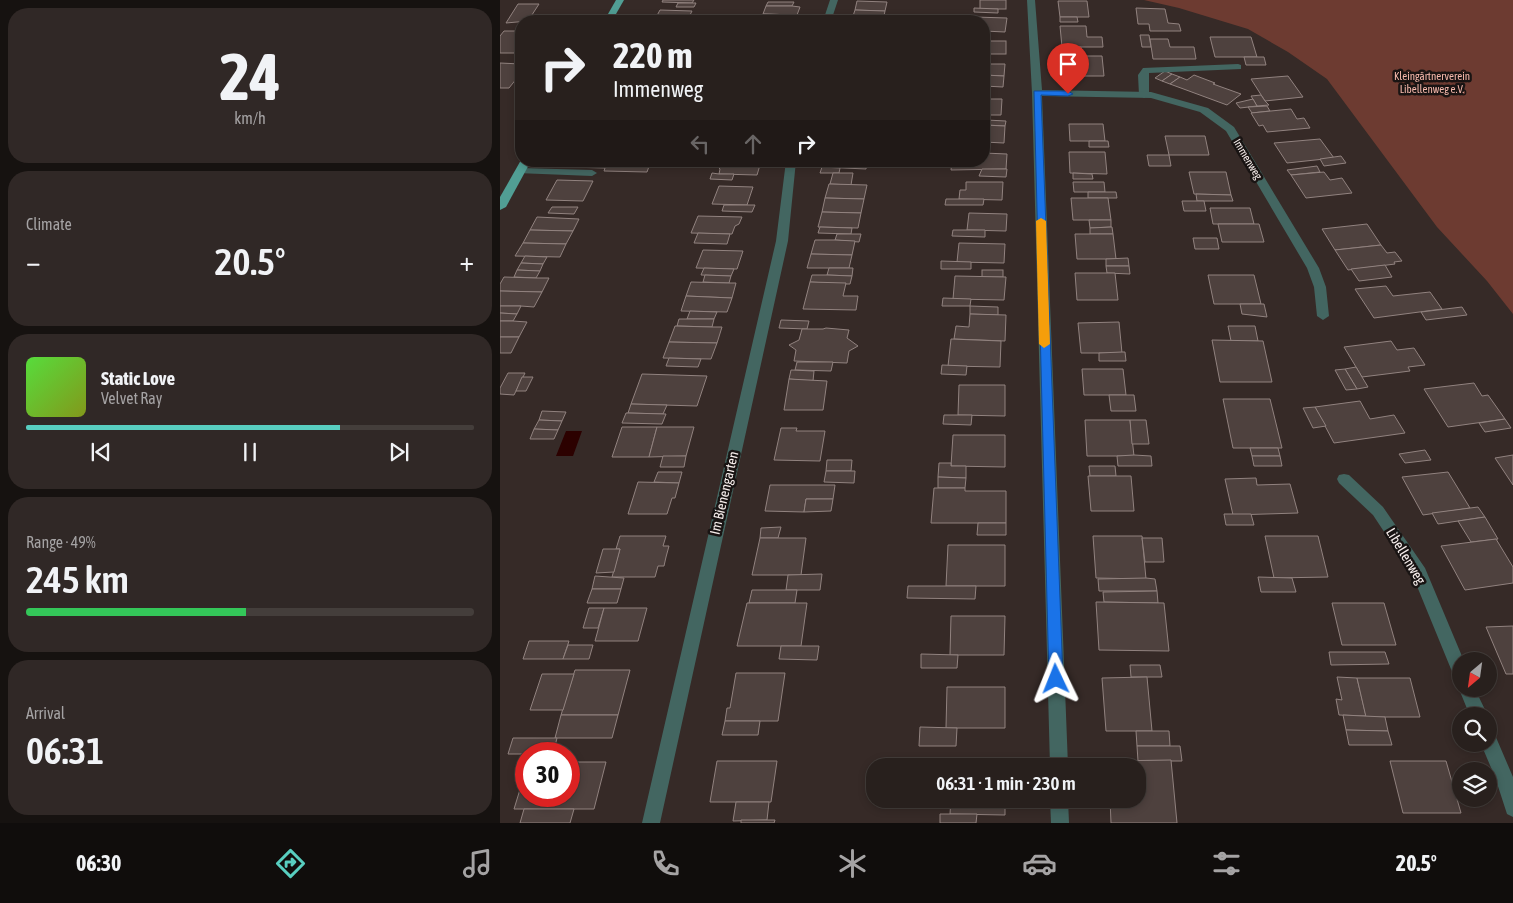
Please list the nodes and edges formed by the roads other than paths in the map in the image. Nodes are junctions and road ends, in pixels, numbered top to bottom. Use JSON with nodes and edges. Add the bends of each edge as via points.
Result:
{"nodes":[{"id":1,"x":620,"y":0,"type":"edge"},
{"id":2,"x":834,"y":0,"type":"edge"},
{"id":3,"x":1031,"y":0,"type":"edge"},
{"id":4,"x":611,"y":15,"type":"edge"},
{"id":5,"x":829,"y":15,"type":"edge"},
{"id":6,"x":1238,"y":68,"type":"dead end"},
{"id":7,"x":1037,"y":93,"type":"junction"},
{"id":8,"x":1144,"y":94,"type":"junction"},
{"id":9,"x":522,"y":167,"type":"edge"},
{"id":10,"x":532,"y":167,"type":"edge"},
{"id":11,"x":790,"y":167,"type":"edge"},
{"id":12,"x":592,"y":174,"type":"dead end"},
{"id":13,"x":500,"y":207,"type":"edge"},
{"id":14,"x":1323,"y":316,"type":"dead end"},
{"id":15,"x":1344,"y":479,"type":"dead end"},
{"id":16,"x":1452,"y":653,"type":"edge"},
{"id":17,"x":1494,"y":752,"type":"edge"},
{"id":18,"x":1058,"y":758,"type":"edge"},
{"id":19,"x":1060,"y":808,"type":"edge"},
{"id":20,"x":1513,"y":808,"type":"edge"},
{"id":21,"x":650,"y":823,"type":"edge"},
{"id":22,"x":1060,"y":823,"type":"edge"}],
"edges":[{"from":1,"to":4,"type":"main road"},
{"from":2,"to":5,"type":"street"},
{"from":3,"to":7,"type":"street"},
{"from":6,"to":8,"type":"street","via":[[1146,70],[1143,75]]},
{"from":7,"to":8,"type":"street","name":"Immenweg"},
{"from":7,"to":18,"type":"street"},
{"from":8,"to":14,"type":"street","name":"Immenweg","via":[[1196,107],[1230,129],[1313,268],[1320,287]]},
{"from":9,"to":13,"type":"main road"},
{"from":10,"to":12,"type":"street"},
{"from":11,"to":21,"type":"street","name":"Im Bienengarten","via":[[782,242]]},
{"from":15,"to":16,"type":"street","name":"Libellenweg","via":[[1378,511],[1418,572]]},
{"from":17,"to":20,"type":"street"},
{"from":19,"to":22,"type":"street"}]}
